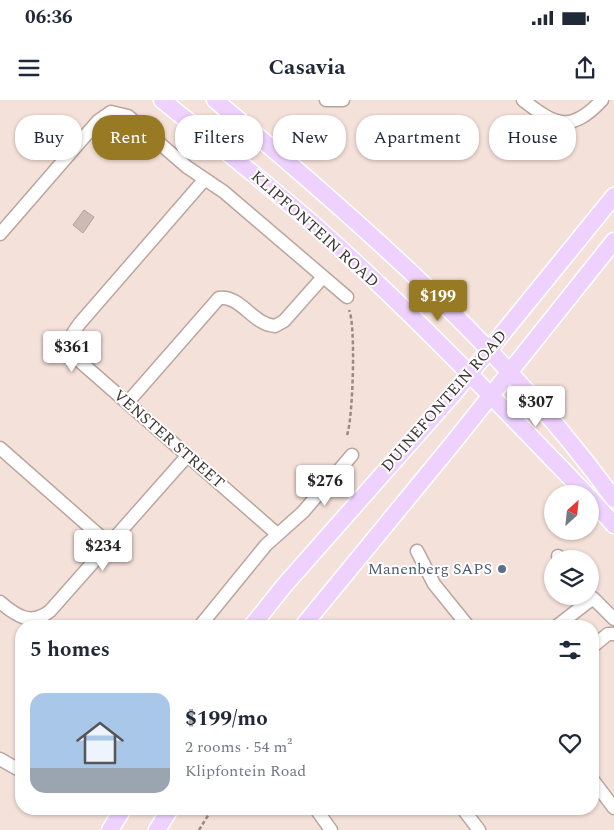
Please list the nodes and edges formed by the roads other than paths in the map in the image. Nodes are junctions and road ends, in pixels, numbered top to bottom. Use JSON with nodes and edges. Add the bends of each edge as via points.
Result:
{"nodes":[{"id":1,"x":162,"y":100,"type":"edge"},
{"id":2,"x":215,"y":100,"type":"edge"},
{"id":3,"x":326,"y":100,"type":"edge"},
{"id":4,"x":343,"y":100,"type":"edge"},
{"id":5,"x":523,"y":100,"type":"edge"},
{"id":6,"x":602,"y":100,"type":"edge"},
{"id":7,"x":537,"y":104,"type":"edge"},
{"id":8,"x":205,"y":180,"type":"junction"},
{"id":9,"x":614,"y":196,"type":"edge"},
{"id":10,"x":0,"y":234,"type":"edge"},
{"id":11,"x":614,"y":241,"type":"edge"},
{"id":12,"x":323,"y":277,"type":"junction"},
{"id":13,"x":347,"y":302,"type":"road end"},
{"id":14,"x":488,"y":350,"type":"junction"},
{"id":15,"x":508,"y":372,"type":"junction"},
{"id":16,"x":469,"y":375,"type":"junction"},
{"id":17,"x":490,"y":395,"type":"junction"},
{"id":18,"x":128,"y":402,"type":"junction"},
{"id":19,"x":0,"y":448,"type":"edge"},
{"id":20,"x":188,"y":455,"type":"junction"},
{"id":21,"x":352,"y":455,"type":"dead end"},
{"id":22,"x":577,"y":485,"type":"edge"},
{"id":23,"x":614,"y":499,"type":"edge"},
{"id":24,"x":599,"y":508,"type":"edge"},
{"id":25,"x":614,"y":525,"type":"edge"},
{"id":26,"x":276,"y":534,"type":"junction"},
{"id":27,"x":109,"y":544,"type":"junction"},
{"id":28,"x":417,"y":551,"type":"dead end"},
{"id":29,"x":0,"y":602,"type":"edge"},
{"id":30,"x":599,"y":604,"type":"edge"},
{"id":31,"x":582,"y":605,"type":"edge"},
{"id":32,"x":205,"y":620,"type":"edge"},
{"id":33,"x":257,"y":620,"type":"edge"},
{"id":34,"x":308,"y":620,"type":"edge"},
{"id":35,"x":463,"y":620,"type":"edge"},
{"id":36,"x":564,"y":620,"type":"edge"},
{"id":37,"x":614,"y":620,"type":"edge"},
{"id":38,"x":614,"y":634,"type":"edge"},
{"id":39,"x":599,"y":641,"type":"edge"},
{"id":40,"x":0,"y":759,"type":"edge"},
{"id":41,"x":15,"y":768,"type":"edge"},
{"id":42,"x":599,"y":788,"type":"edge"},
{"id":43,"x":614,"y":808,"type":"edge"},
{"id":44,"x":119,"y":815,"type":"edge"},
{"id":45,"x":166,"y":815,"type":"edge"},
{"id":46,"x":320,"y":815,"type":"edge"},
{"id":47,"x":468,"y":815,"type":"edge"},
{"id":48,"x":110,"y":830,"type":"edge"},
{"id":49,"x":157,"y":830,"type":"edge"},
{"id":50,"x":331,"y":830,"type":"edge"},
{"id":51,"x":479,"y":830,"type":"edge"}],
"edges":[{"from":1,"to":16,"type":"main road","name":"KLIPFONTEIN ROAD","via":[[320,230]]},
{"from":2,"to":14,"type":"main road","name":"KLIPFONTEIN ROAD","via":[[394,256]]},
{"from":3,"to":4,"type":"street"},
{"from":5,"to":7,"type":"street"},
{"from":6,"to":7,"type":"street","via":[[582,119],[568,124],[553,121]]},
{"from":8,"to":10,"type":"street","via":[[133,120],[122,113],[112,112],[98,121]]},
{"from":8,"to":12,"type":"street","via":[[224,192]]},
{"from":8,"to":18,"type":"street","name":"VENSTER STREET","via":[[70,335],[69,346],[76,358]]},
{"from":9,"to":14,"type":"main road","name":"DUINEFONTEIN ROAD"},
{"from":11,"to":15,"type":"main road","name":"DUINEFONTEIN ROAD"},
{"from":12,"to":13,"type":"street"},
{"from":12,"to":18,"type":"street","via":[[284,321],[275,326],[262,322],[230,298],[219,298]]},
{"from":14,"to":15,"type":"main road","name":"KLIPFONTEIN ROAD"},
{"from":14,"to":16,"type":"main road","name":"DUINEFONTEIN ROAD"},
{"from":15,"to":17,"type":"main road","name":"DUINEFONTEIN ROAD"},
{"from":15,"to":23,"type":"main road","name":"KLIPFONTEIN ROAD"},
{"from":16,"to":17,"type":"main road","name":"KLIPFONTEIN ROAD"},
{"from":16,"to":33,"type":"main road","name":"DUINEFONTEIN ROAD"},
{"from":17,"to":22,"type":"main road","name":"KLIPFONTEIN ROAD"},
{"from":17,"to":34,"type":"main road","name":"DUINEFONTEIN ROAD"},
{"from":18,"to":20,"type":"street","name":"VENSTER STREET"},
{"from":19,"to":27,"type":"street"},
{"from":20,"to":26,"type":"street","name":"VENSTER STREET"},
{"from":20,"to":27,"type":"street"},
{"from":21,"to":26,"type":"street","via":[[303,512]]},
{"from":24,"to":25,"type":"main road"},
{"from":26,"to":32,"type":"street"},
{"from":27,"to":29,"type":"street","via":[[43,616],[30,620],[23,618]]},
{"from":28,"to":35,"type":"street","via":[[434,584]]},
{"from":30,"to":37,"type":"street"},
{"from":31,"to":36,"type":"street"},
{"from":38,"to":39,"type":"street","via":[[608,634]]},
{"from":40,"to":41,"type":"street"},
{"from":42,"to":43,"type":"street"},
{"from":44,"to":48,"type":"main road"},
{"from":45,"to":49,"type":"main road"},
{"from":46,"to":50,"type":"street"},
{"from":47,"to":51,"type":"street"}]}
